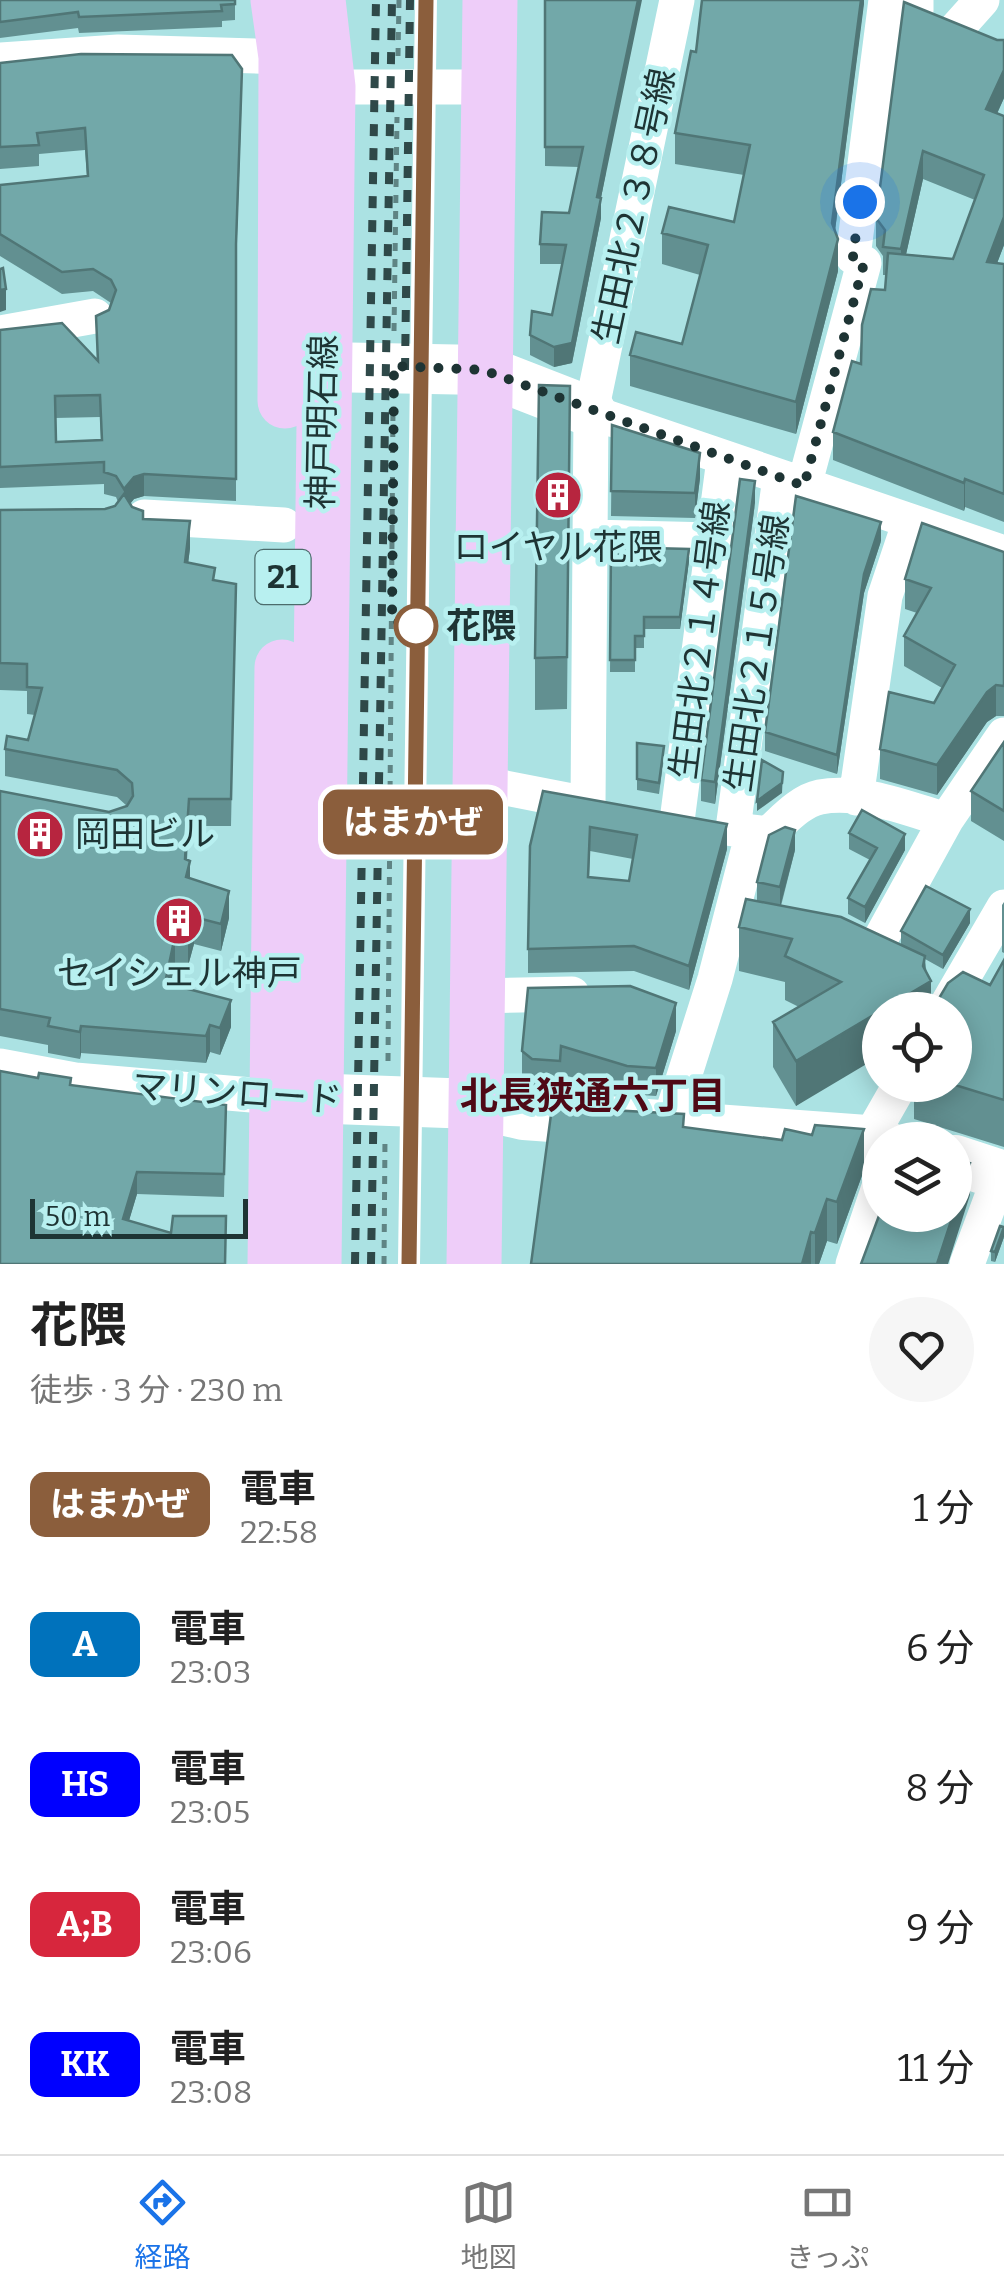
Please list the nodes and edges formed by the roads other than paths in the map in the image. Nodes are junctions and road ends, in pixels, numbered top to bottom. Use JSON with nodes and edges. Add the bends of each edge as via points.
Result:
{"nodes":[{"id":1,"x":278,"y":0,"type":"edge"},
{"id":2,"x":318,"y":0,"type":"edge"},
{"id":3,"x":490,"y":0,"type":"edge"},
{"id":4,"x":676,"y":0,"type":"edge"},
{"id":5,"x":982,"y":0,"type":"edge"},
{"id":6,"x":902,"y":3,"type":"edge"},
{"id":7,"x":0,"y":60,"type":"edge"},
{"id":8,"x":307,"y":72,"type":"junction"},
{"id":9,"x":490,"y":87,"type":"junction"},
{"id":10,"x":94,"y":316,"type":"edge"},
{"id":11,"x":0,"y":333,"type":"edge"},
{"id":12,"x":323,"y":366,"type":"junction"},
{"id":13,"x":483,"y":370,"type":"junction"},
{"id":14,"x":591,"y":412,"type":"junction"},
{"id":15,"x":724,"y":459,"type":"junction"},
{"id":16,"x":792,"y":481,"type":"junction"},
{"id":17,"x":144,"y":517,"type":"edge"},
{"id":18,"x":910,"y":521,"type":"junction"},
{"id":19,"x":284,"y":526,"type":"junction"},
{"id":20,"x":590,"y":536,"type":"junction"},
{"id":21,"x":713,"y":540,"type":"junction"},
{"id":22,"x":1004,"y":552,"type":"edge"},
{"id":23,"x":1004,"y":735,"type":"edge"},
{"id":24,"x":480,"y":783,"type":"junction"},
{"id":25,"x":856,"y":798,"type":"junction"},
{"id":26,"x":588,"y":804,"type":"junction"},
{"id":27,"x":946,"y":820,"type":"junction"},
{"id":28,"x":677,"y":821,"type":"junction"},
{"id":29,"x":743,"y":830,"type":"junction"},
{"id":30,"x":1004,"y":906,"type":"edge"},
{"id":31,"x":731,"y":919,"type":"junction"},
{"id":32,"x":767,"y":926,"type":"edge"},
{"id":33,"x":804,"y":933,"type":"edge"},
{"id":34,"x":954,"y":992,"type":"edge"},
{"id":35,"x":598,"y":993,"type":"edge"},
{"id":36,"x":478,"y":996,"type":"junction"},
{"id":37,"x":668,"y":1006,"type":"edge"},
{"id":38,"x":702,"y":1018,"type":"junction"},
{"id":39,"x":0,"y":1066,"type":"edge"},
{"id":40,"x":296,"y":1098,"type":"junction"},
{"id":41,"x":475,"y":1104,"type":"junction"},
{"id":42,"x":668,"y":1127,"type":"junction"},
{"id":43,"x":862,"y":1153,"type":"edge"},
{"id":44,"x":986,"y":1171,"type":"edge"},
{"id":45,"x":862,"y":1221,"type":"edge"},
{"id":46,"x":275,"y":1264,"type":"edge"},
{"id":47,"x":314,"y":1264,"type":"edge"},
{"id":48,"x":474,"y":1264,"type":"edge"},
{"id":49,"x":853,"y":1264,"type":"edge"},
{"id":50,"x":967,"y":1264,"type":"edge"}],
"edges":[{"from":1,"to":8,"type":"main road","name":"神戸明石線","number":"21"},
{"from":2,"to":8,"type":"main road","name":"神戸明石線","number":"21"},
{"from":3,"to":9,"type":"main road"},
{"from":4,"to":14,"type":"street","name":"生田北２３８号線"},
{"from":5,"to":6,"type":"street","via":[[973,35]]},
{"from":6,"to":16,"type":"street","name":"生田北２１５号線","via":[[853,257],[864,263]]},
{"from":7,"to":8,"type":"street","via":[[118,52]]},
{"from":8,"to":9,"type":"street","via":[[398,86]]},
{"from":8,"to":12,"type":"main road","name":"神戸明石線","number":"21"},
{"from":8,"to":19,"type":"main road","name":"神戸明石線","number":"21"},
{"from":9,"to":13,"type":"main road"},
{"from":10,"to":11,"type":"street"},
{"from":12,"to":13,"type":"street"},
{"from":12,"to":40,"type":"main road","name":"神戸明石線","number":"21"},
{"from":13,"to":14,"type":"street"},
{"from":13,"to":24,"type":"main road"},
{"from":14,"to":15,"type":"street"},
{"from":14,"to":20,"type":"street","name":"生田北２３８号線"},
{"from":15,"to":16,"type":"street"},
{"from":15,"to":21,"type":"street","name":"生田北２１４号線"},
{"from":16,"to":18,"type":"street"},
{"from":16,"to":29,"type":"street","name":"生田北２１５号線"},
{"from":17,"to":19,"type":"street"},
{"from":18,"to":22,"type":"street"},
{"from":18,"to":25,"type":"street","via":[[885,596]]},
{"from":19,"to":40,"type":"main road","name":"神戸明石線","number":"21"},
{"from":20,"to":21,"type":"street"},
{"from":20,"to":26,"type":"street","name":"生田北２３８号線"},
{"from":21,"to":28,"type":"street","name":"生田北２１４号線"},
{"from":23,"to":27,"type":"street"},
{"from":24,"to":26,"type":"street"},
{"from":24,"to":36,"type":"main road"},
{"from":25,"to":27,"type":"street"},
{"from":25,"to":29,"type":"street","via":[[820,797],[768,834]]},
{"from":26,"to":28,"type":"street"},
{"from":27,"to":33,"type":"street","via":[[876,947]]},
{"from":28,"to":29,"type":"street"},
{"from":29,"to":31,"type":"street","name":"生田北２１５号線"},
{"from":30,"to":34,"type":"street"},
{"from":31,"to":32,"type":"street"},
{"from":31,"to":38,"type":"street","name":"生田北２１５号線"},
{"from":35,"to":36,"type":"street"},
{"from":36,"to":41,"type":"main road"},
{"from":37,"to":38,"type":"street"},
{"from":38,"to":42,"type":"street","name":"生田北２１５号線"},
{"from":39,"to":40,"type":"street","name":"マリンロード","via":[[75,1080]]},
{"from":40,"to":41,"type":"street","name":"マリンロード"},
{"from":40,"to":46,"type":"main road","name":"神戸明石線","number":"21"},
{"from":40,"to":47,"type":"main road","name":"神戸明石線","number":"21"},
{"from":41,"to":42,"type":"street","name":"マリンロード"},
{"from":41,"to":48,"type":"main road"},
{"from":42,"to":43,"type":"street","name":"マリンロード"},
{"from":44,"to":50,"type":"street"},
{"from":45,"to":49,"type":"street"}]}
